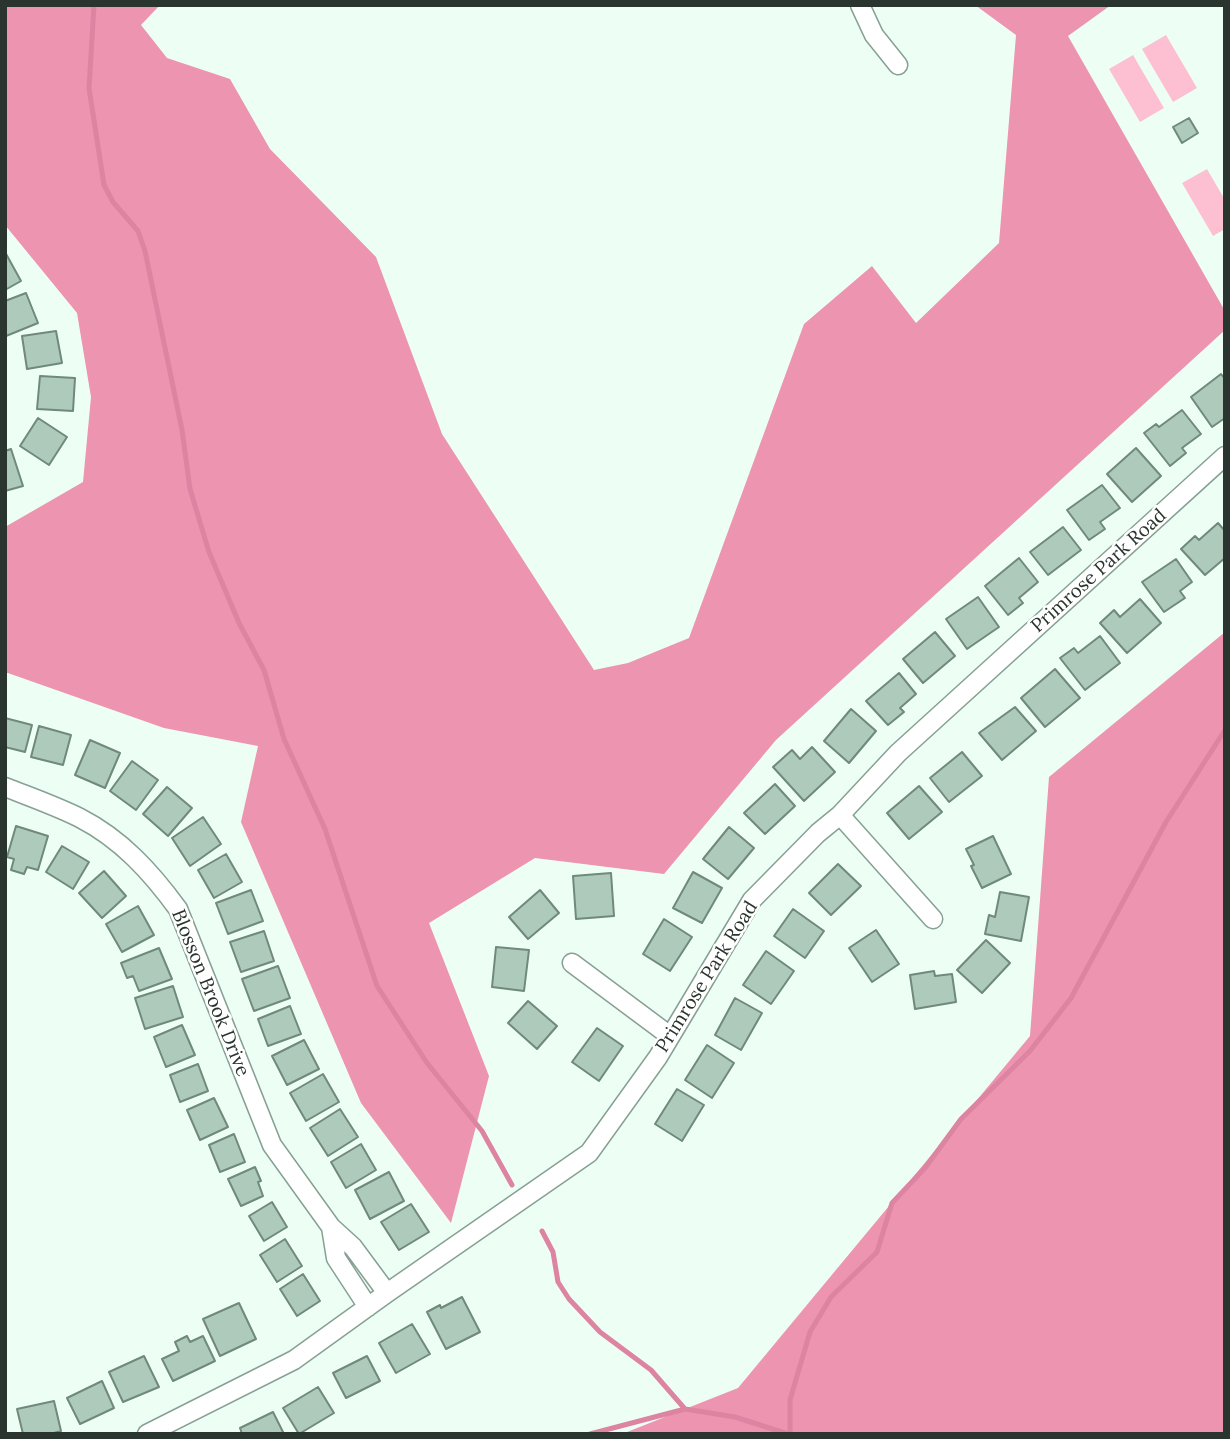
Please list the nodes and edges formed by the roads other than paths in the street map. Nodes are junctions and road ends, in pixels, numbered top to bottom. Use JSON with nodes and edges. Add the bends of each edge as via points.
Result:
{"nodes":[{"id":1,"x":860,"y":5,"type":"edge"},
{"id":2,"x":898,"y":65,"type":"dead end"},
{"id":3,"x":1225,"y":456,"type":"edge"},
{"id":4,"x":5,"y":787,"type":"edge"},
{"id":5,"x":840,"y":815,"type":"junction"},
{"id":6,"x":933,"y":919,"type":"dead end"},
{"id":7,"x":572,"y":963,"type":"dead end"},
{"id":8,"x":670,"y":1036,"type":"junction"},
{"id":9,"x":331,"y":1227,"type":"junction"},
{"id":10,"x":387,"y":1293,"type":"junction"},
{"id":11,"x":368,"y":1307,"type":"junction"},
{"id":12,"x":147,"y":1434,"type":"edge"}],
"edges":[{"from":1,"to":2,"type":"street","via":[[874,35]]},
{"from":3,"to":5,"type":"street","name":"Primrose Park Road","via":[[898,753]]},
{"from":4,"to":9,"type":"street","name":"Blosson Brook Drive","via":[[80,818],[111,837],[153,875],[178,909],[272,1145]]},
{"from":5,"to":6,"type":"street"},
{"from":5,"to":8,"type":"street","name":"Primrose Park Road","via":[[752,900]]},
{"from":7,"to":8,"type":"street"},
{"from":8,"to":10,"type":"street","name":"Primrose Park Road","via":[[589,1153]]},
{"from":9,"to":10,"type":"street","name":"Blosson Brook Drive","via":[[353,1247]]},
{"from":9,"to":11,"type":"street","name":"Blosson Brook Drive","via":[[336,1258]]},
{"from":10,"to":11,"type":"street","name":"Primrose Park Road"},
{"from":11,"to":12,"type":"street","name":"Primrose Park Road","via":[[294,1360]]}]}
